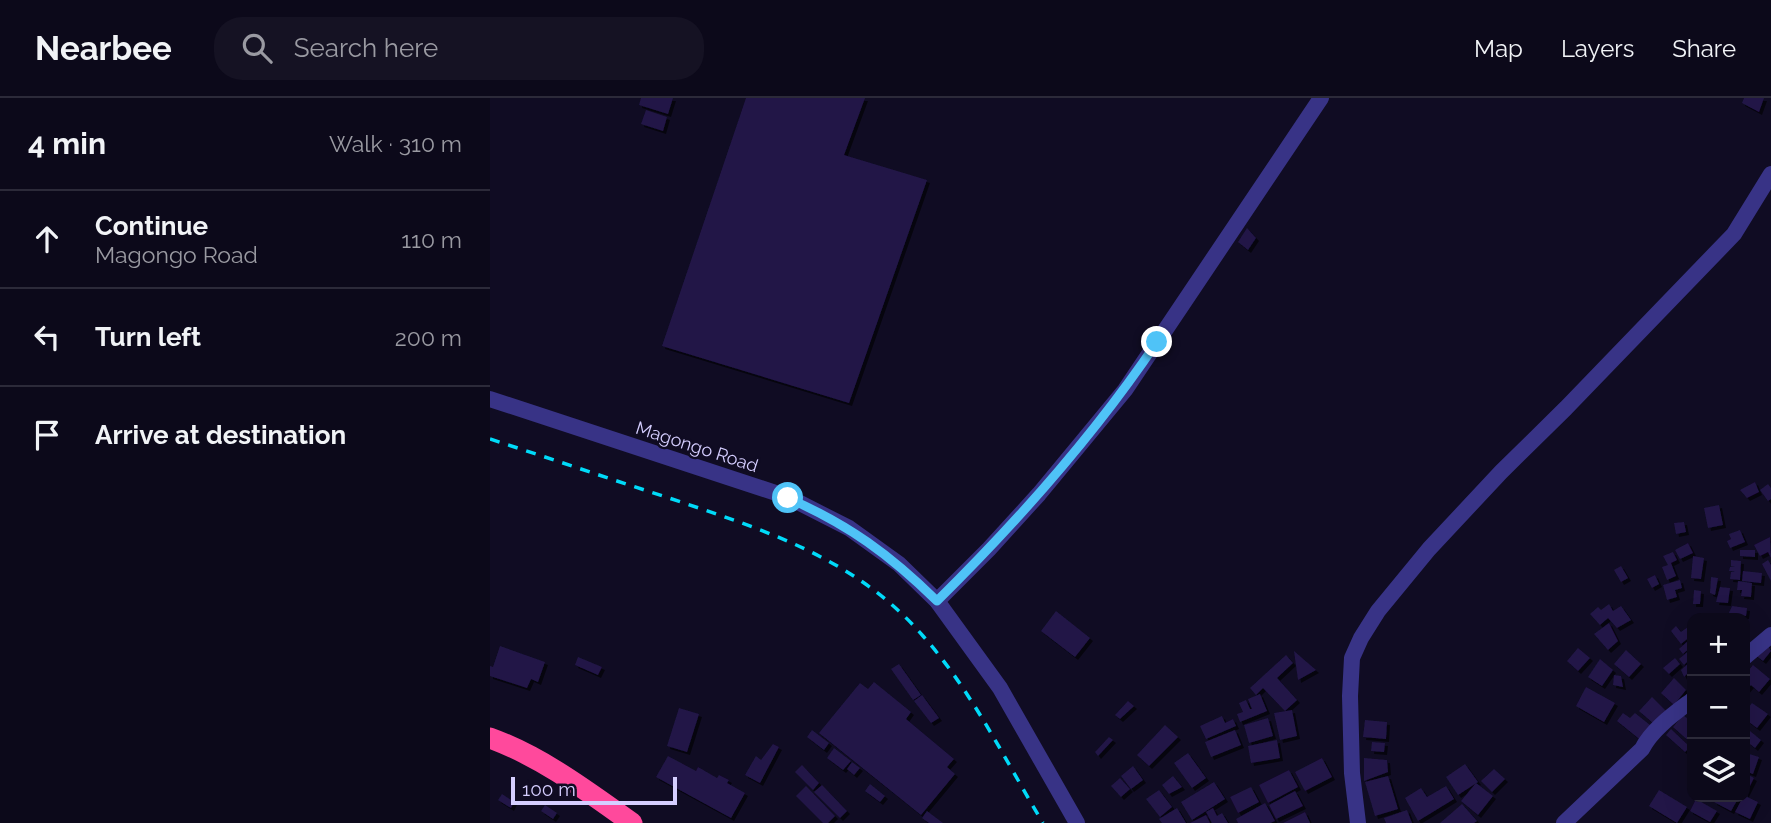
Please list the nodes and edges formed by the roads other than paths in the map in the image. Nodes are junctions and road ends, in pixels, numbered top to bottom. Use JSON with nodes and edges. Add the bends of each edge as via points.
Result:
{"nodes":[{"id":1,"x":1321,"y":98,"type":"edge"},
{"id":2,"x":1771,"y":174,"type":"edge"},
{"id":3,"x":490,"y":399,"type":"edge"},
{"id":4,"x":937,"y":601,"type":"junction"},
{"id":5,"x":1771,"y":635,"type":"edge"},
{"id":6,"x":1750,"y":653,"type":"edge"},
{"id":7,"x":1687,"y":704,"type":"edge"},
{"id":8,"x":490,"y":738,"type":"edge"},
{"id":9,"x":632,"y":823,"type":"edge"},
{"id":10,"x":1077,"y":823,"type":"edge"},
{"id":11,"x":1358,"y":823,"type":"edge"},
{"id":12,"x":1564,"y":823,"type":"edge"}],
"edges":[{"from":1,"to":4,"type":"street","via":[[1125,390],[1039,495]]},
{"from":2,"to":11,"type":"street","via":[[1734,234],[1501,471],[1378,611],[1352,658],[1352,772]]},
{"from":3,"to":4,"type":"street","name":"Magongo Road","via":[[809,507],[849,528],[899,564]]},
{"from":4,"to":10,"type":"street","name":"Magongo Road","via":[[1000,688]]},
{"from":5,"to":6,"type":"street"},
{"from":7,"to":12,"type":"street"},
{"from":8,"to":9,"type":"highway","via":[[572,780]]}]}
